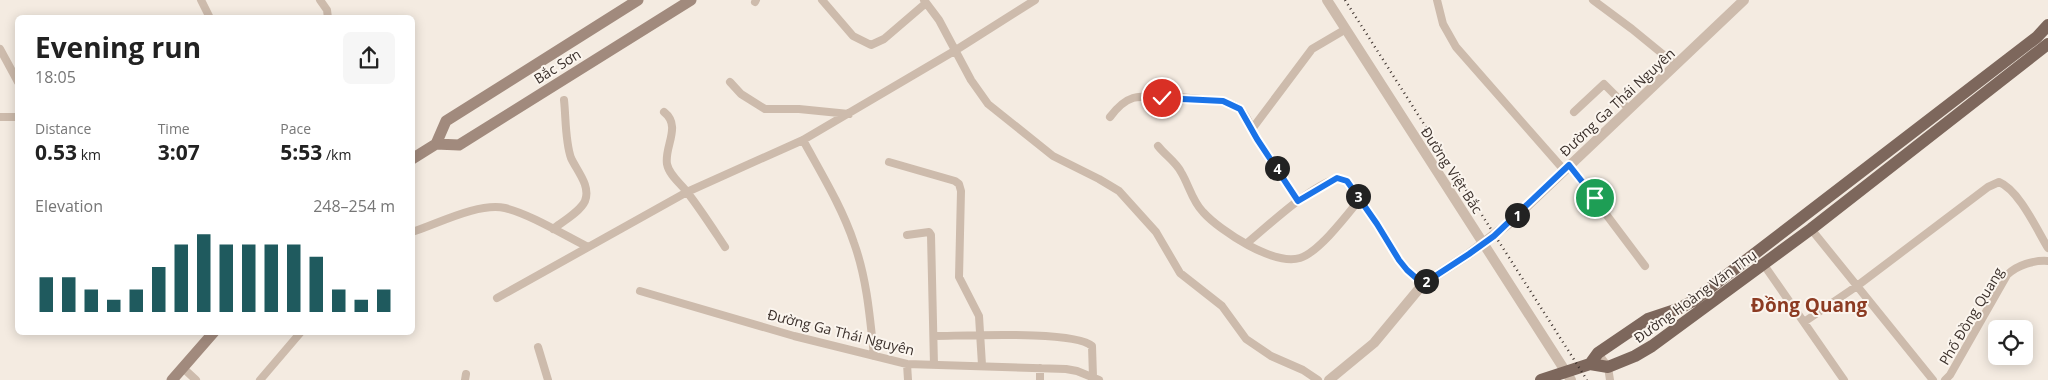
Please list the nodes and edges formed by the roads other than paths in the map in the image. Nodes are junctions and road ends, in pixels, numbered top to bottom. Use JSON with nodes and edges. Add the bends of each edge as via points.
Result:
{"nodes":[{"id":1,"x":201,"y":0,"type":"edge"},
{"id":2,"x":320,"y":0,"type":"edge"},
{"id":3,"x":638,"y":0,"type":"edge"},
{"id":4,"x":691,"y":0,"type":"edge"},
{"id":5,"x":822,"y":0,"type":"edge"},
{"id":6,"x":1035,"y":0,"type":"edge"},
{"id":7,"x":1327,"y":0,"type":"edge"},
{"id":8,"x":1437,"y":0,"type":"edge"},
{"id":9,"x":1593,"y":0,"type":"edge"},
{"id":10,"x":1744,"y":0,"type":"edge"},
{"id":11,"x":925,"y":2,"type":"edge"},
{"id":12,"x":208,"y":15,"type":"edge"},
{"id":13,"x":328,"y":15,"type":"edge"},
{"id":14,"x":2048,"y":25,"type":"edge"},
{"id":15,"x":1346,"y":29,"type":"junction"},
{"id":16,"x":2048,"y":44,"type":"edge"},
{"id":17,"x":0,"y":49,"type":"edge"},
{"id":18,"x":956,"y":50,"type":"junction"},
{"id":19,"x":1676,"y":66,"type":"junction"},
{"id":20,"x":15,"y":76,"type":"edge"},
{"id":21,"x":730,"y":82,"type":"dead end"},
{"id":22,"x":564,"y":100,"type":"dead end"},
{"id":23,"x":1629,"y":110,"type":"junction"},
{"id":24,"x":664,"y":112,"type":"dead end"},
{"id":25,"x":1574,"y":112,"type":"dead end"},
{"id":26,"x":849,"y":114,"type":"junction"},
{"id":27,"x":0,"y":117,"type":"edge"},
{"id":28,"x":15,"y":117,"type":"edge"},
{"id":29,"x":1110,"y":117,"type":"dead end"},
{"id":30,"x":1252,"y":129,"type":"junction"},
{"id":31,"x":804,"y":140,"type":"junction"},
{"id":32,"x":436,"y":144,"type":"junction"},
{"id":33,"x":1158,"y":146,"type":"dead end"},
{"id":34,"x":1886,"y":153,"type":"junction"},
{"id":35,"x":415,"y":157,"type":"edge"},
{"id":36,"x":889,"y":162,"type":"dead end"},
{"id":37,"x":1896,"y":164,"type":"junction"},
{"id":38,"x":1567,"y":168,"type":"junction"},
{"id":39,"x":687,"y":192,"type":"junction"},
{"id":40,"x":1360,"y":199,"type":"junction"},
{"id":41,"x":1298,"y":201,"type":"junction"},
{"id":42,"x":553,"y":229,"type":"junction"},
{"id":43,"x":1811,"y":229,"type":"junction"},
{"id":44,"x":415,"y":231,"type":"edge"},
{"id":45,"x":907,"y":235,"type":"dead end"},
{"id":46,"x":1246,"y":244,"type":"junction"},
{"id":47,"x":1483,"y":244,"type":"junction"},
{"id":48,"x":588,"y":247,"type":"junction"},
{"id":49,"x":725,"y":247,"type":"dead end"},
{"id":50,"x":2048,"y":248,"type":"edge"},
{"id":51,"x":2048,"y":260,"type":"edge"},
{"id":52,"x":1764,"y":265,"type":"junction"},
{"id":53,"x":1645,"y":266,"type":"dead end"},
{"id":54,"x":1423,"y":284,"type":"junction"},
{"id":55,"x":1857,"y":286,"type":"junction"},
{"id":56,"x":640,"y":291,"type":"dead end"},
{"id":57,"x":497,"y":298,"type":"dead end"},
{"id":58,"x":1804,"y":322,"type":"junction"},
{"id":59,"x":211,"y":335,"type":"edge"},
{"id":60,"x":298,"y":335,"type":"edge"},
{"id":61,"x":934,"y":336,"type":"junction"},
{"id":62,"x":981,"y":336,"type":"junction"},
{"id":63,"x":538,"y":347,"type":"dead end"},
{"id":64,"x":1598,"y":353,"type":"junction"},
{"id":65,"x":874,"y":356,"type":"junction"},
{"id":66,"x":907,"y":364,"type":"junction"},
{"id":67,"x":934,"y":365,"type":"junction"},
{"id":68,"x":982,"y":365,"type":"junction"},
{"id":69,"x":1585,"y":367,"type":"junction"},
{"id":70,"x":1608,"y":367,"type":"junction"},
{"id":71,"x":183,"y":368,"type":"junction"},
{"id":72,"x":1040,"y":368,"type":"junction"},
{"id":73,"x":1569,"y":376,"type":"edge"},
{"id":74,"x":1096,"y":378,"type":"edge"},
{"id":75,"x":172,"y":380,"type":"edge"},
{"id":76,"x":196,"y":380,"type":"edge"},
{"id":77,"x":260,"y":380,"type":"edge"},
{"id":78,"x":548,"y":380,"type":"edge"},
{"id":79,"x":908,"y":380,"type":"edge"},
{"id":80,"x":1040,"y":380,"type":"edge"},
{"id":81,"x":1318,"y":380,"type":"edge"},
{"id":82,"x":1329,"y":380,"type":"edge"},
{"id":83,"x":1541,"y":380,"type":"edge"},
{"id":84,"x":1610,"y":380,"type":"edge"},
{"id":85,"x":1844,"y":380,"type":"edge"},
{"id":86,"x":1933,"y":380,"type":"edge"},
{"id":87,"x":1945,"y":380,"type":"edge"}],
"edges":[{"from":1,"to":12,"type":"street"},
{"from":2,"to":13,"type":"street"},
{"from":3,"to":32,"type":"main road","name":"Bắc Sơn","via":[[446,121]]},
{"from":4,"to":32,"type":"main road","name":"Bắc Sơn","via":[[459,145]]},
{"from":5,"to":11,"type":"street","via":[[853,36],[871,45],[884,39]]},
{"from":6,"to":18,"type":"street"},
{"from":7,"to":15,"type":"street","name":"Đường Việt Bắc"},
{"from":8,"to":38,"type":"street","via":[[1442,24],[1456,47]]},
{"from":9,"to":19,"type":"street"},
{"from":10,"to":19,"type":"street","name":"Đường Ga Thái Nguyên"},
{"from":11,"to":18,"type":"street"},
{"from":14,"to":34,"type":"main road","name":"Đường Hoàng Văn Thụ","via":[[2037,37]]},
{"from":15,"to":30,"type":"street","via":[[1312,49]]},
{"from":15,"to":47,"type":"street","name":"Đường Việt Bắc"},
{"from":16,"to":37,"type":"main road","name":"Đường Hoàng Văn Thụ"},
{"from":17,"to":20,"type":"street"},
{"from":18,"to":26,"type":"street"},
{"from":18,"to":81,"type":"street","via":[[988,104],[1041,149],[1099,178],[1119,192],[1151,224],[1185,279],[1222,306],[1246,339]]},
{"from":19,"to":23,"type":"street","name":"Đường Ga Thái Nguyên"},
{"from":21,"to":26,"type":"street","via":[[741,94],[765,109]]},
{"from":22,"to":42,"type":"street","via":[[571,157],[584,181],[586,193],[579,208]]},
{"from":23,"to":25,"type":"street","via":[[1604,84]]},
{"from":23,"to":38,"type":"street","name":"Đường Ga Thái Nguyên"},
{"from":24,"to":39,"type":"street","via":[[672,123],[667,154],[669,170]]},
{"from":26,"to":31,"type":"street"},
{"from":27,"to":28,"type":"street"},
{"from":29,"to":30,"type":"street","via":[[1127,100],[1141,97],[1223,101],[1240,109]]},
{"from":30,"to":41,"type":"street"},
{"from":31,"to":39,"type":"street"},
{"from":31,"to":65,"type":"street","via":[[833,194],[854,243],[865,284]]},
{"from":32,"to":35,"type":"main road"},
{"from":33,"to":46,"type":"street","via":[[1180,169],[1202,212]]},
{"from":34,"to":37,"type":"main road"},
{"from":34,"to":64,"type":"main road","name":"Đường Hoàng Văn Thụ","via":[[1693,301],[1648,319]]},
{"from":36,"to":62,"type":"street","via":[[959,184],[959,277],[977,309]]},
{"from":37,"to":43,"type":"main road","name":"Đường Hoàng Văn Thụ"},
{"from":38,"to":47,"type":"street","name":"Đường Ga Thái Nguyên"},
{"from":38,"to":53,"type":"street"},
{"from":39,"to":48,"type":"street"},
{"from":39,"to":49,"type":"street"},
{"from":40,"to":41,"type":"street","via":[[1347,181],[1337,178]]},
{"from":40,"to":46,"type":"street","via":[[1305,256],[1292,260],[1277,257]]},
{"from":40,"to":54,"type":"street","via":[[1399,260]]},
{"from":41,"to":46,"type":"street"},
{"from":42,"to":44,"type":"street","via":[[496,207],[468,212]]},
{"from":42,"to":48,"type":"street"},
{"from":43,"to":52,"type":"main road","name":"Đường Hoàng Văn Thụ"},
{"from":43,"to":55,"type":"street"},
{"from":45,"to":61,"type":"street","via":[[929,232],[931,235]]},
{"from":47,"to":54,"type":"street","name":"Đường Ga Thái Nguyên"},
{"from":47,"to":73,"type":"street","name":"Đường Việt Bắc"},
{"from":48,"to":57,"type":"street"},
{"from":50,"to":55,"type":"street","via":[[2016,196],[2007,185],[1999,182]]},
{"from":51,"to":87,"type":"street","name":"Phố Đồng Quang","via":[[2018,267],[2007,275]]},
{"from":52,"to":58,"type":"street"},
{"from":52,"to":70,"type":"main road","name":"Đường Hoàng Văn Thụ","via":[[1652,346]]},
{"from":54,"to":82,"type":"street","name":"Đường Ga Thái Nguyên","via":[[1374,343]]},
{"from":55,"to":58,"type":"street"},
{"from":55,"to":86,"type":"street"},
{"from":56,"to":65,"type":"street","name":"Đường Ga Thái Nguyên"},
{"from":58,"to":85,"type":"street"},
{"from":59,"to":71,"type":"main road"},
{"from":60,"to":77,"type":"street"},
{"from":61,"to":62,"type":"street"},
{"from":61,"to":67,"type":"street"},
{"from":62,"to":68,"type":"street"},
{"from":62,"to":74,"type":"street","via":[[1039,336],[1091,344]]},
{"from":63,"to":78,"type":"street"},
{"from":64,"to":69,"type":"main road","name":"Đường Hoàng Văn Thụ"},
{"from":64,"to":70,"type":"street"},
{"from":65,"to":66,"type":"street","name":"Đường Ga Thái Nguyên"},
{"from":66,"to":67,"type":"street","name":"Đường Ga Thái Nguyên"},
{"from":66,"to":79,"type":"street"},
{"from":67,"to":68,"type":"street","name":"Đường Ga Thái Nguyên"},
{"from":68,"to":72,"type":"street","name":"Đường Ga Thái Nguyên"},
{"from":69,"to":70,"type":"main road"},
{"from":69,"to":73,"type":"main road"},
{"from":70,"to":84,"type":"street"},
{"from":71,"to":75,"type":"main road"},
{"from":71,"to":76,"type":"street"},
{"from":72,"to":74,"type":"street","name":"Đường Ga Thái Nguyên","via":[[1077,370]]},
{"from":72,"to":80,"type":"street"},
{"from":73,"to":83,"type":"main road"}]}
